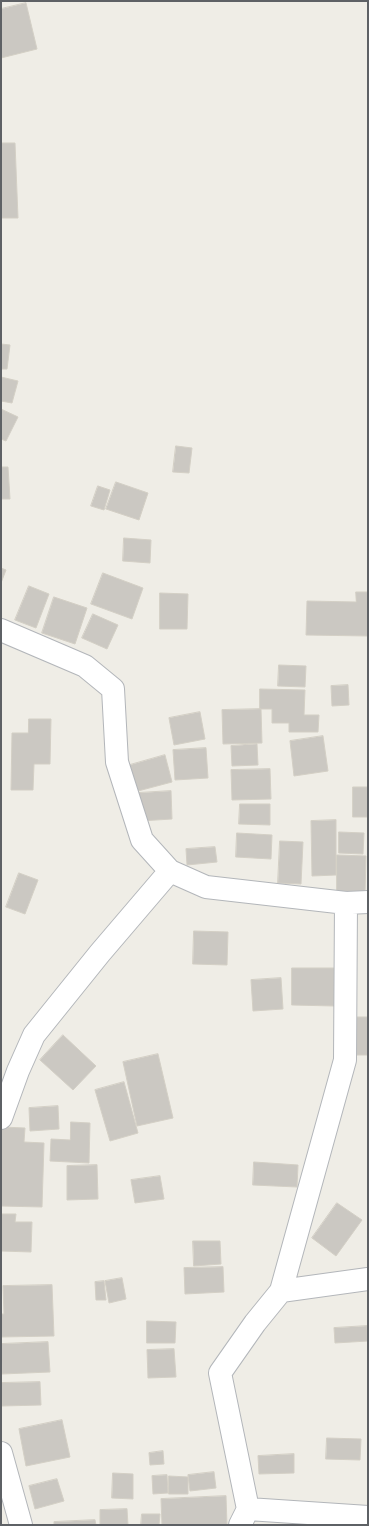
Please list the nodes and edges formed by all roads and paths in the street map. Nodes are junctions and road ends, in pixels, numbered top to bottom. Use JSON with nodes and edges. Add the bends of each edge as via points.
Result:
{"nodes":[{"id":1,"x":1,"y":630,"type":"edge"},
{"id":2,"x":170,"y":871,"type":"junction"},
{"id":3,"x":368,"y":902,"type":"edge"},
{"id":4,"x":346,"y":903,"type":"junction"},
{"id":5,"x":3,"y":1107,"type":"edge"},
{"id":6,"x":368,"y":1279,"type":"edge"},
{"id":7,"x":281,"y":1291,"type":"junction"},
{"id":8,"x":1,"y":1453,"type":"edge"},
{"id":9,"x":244,"y":1517,"type":"edge"},
{"id":10,"x":368,"y":1517,"type":"edge"},
{"id":11,"x":21,"y":1525,"type":"edge"}],
"edges":[{"from":1,"to":2,"type":"street","via":[[85,666],[113,689],[117,762],[142,840]]},
{"from":2,"to":4,"type":"street","via":[[206,887]]},
{"from":2,"to":5,"type":"street","via":[[100,952],[34,1035]]},
{"from":3,"to":4,"type":"street"},
{"from":4,"to":7,"type":"street","via":[[345,1060]]},
{"from":6,"to":7,"type":"street"},
{"from":7,"to":9,"type":"street","via":[[220,1373]]},
{"from":8,"to":11,"type":"street"},
{"from":9,"to":10,"type":"street"}]}
